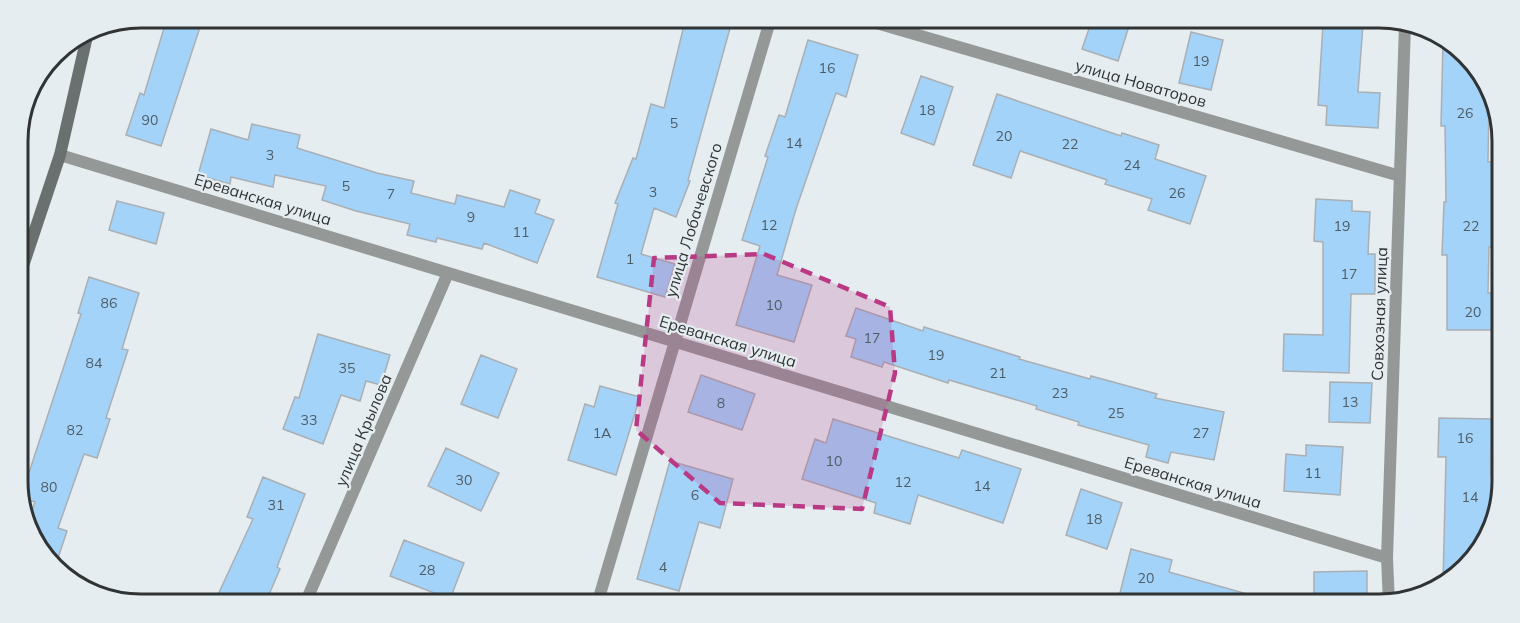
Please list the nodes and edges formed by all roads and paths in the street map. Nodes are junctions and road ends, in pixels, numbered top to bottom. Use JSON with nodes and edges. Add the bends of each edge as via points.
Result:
{"nodes":[{"id":1,"x":768,"y":28,"type":"edge"},
{"id":2,"x":894,"y":28,"type":"edge"},
{"id":3,"x":1404,"y":32,"type":"edge"},
{"id":4,"x":85,"y":44,"type":"edge"},
{"id":5,"x":60,"y":155,"type":"junction"},
{"id":6,"x":1400,"y":176,"type":"junction"},
{"id":7,"x":29,"y":249,"type":"edge"},
{"id":8,"x":448,"y":273,"type":"junction"},
{"id":9,"x":674,"y":341,"type":"junction"},
{"id":10,"x":1387,"y":558,"type":"junction"},
{"id":11,"x":309,"y":594,"type":"edge"},
{"id":12,"x":600,"y":594,"type":"edge"},
{"id":13,"x":1389,"y":594,"type":"edge"}],
"edges":[{"from":1,"to":9,"type":"street","name":"улица Лобачевского"},
{"from":2,"to":6,"type":"street","name":"улица Новаторов"},
{"from":3,"to":6,"type":"street","name":"Совхозная улица"},
{"from":4,"to":5,"type":"street"},
{"from":5,"to":7,"type":"street"},
{"from":5,"to":8,"type":"street","name":"Ереванская улица"},
{"from":6,"to":10,"type":"street","name":"Совхозная улица"},
{"from":8,"to":9,"type":"street","name":"Ереванская улица"},
{"from":8,"to":11,"type":"street","name":"улица Крылова"},
{"from":9,"to":10,"type":"street","name":"Ереванская улица"},
{"from":9,"to":12,"type":"street","name":"улица Лобачевского"},
{"from":10,"to":13,"type":"street","name":"Совхозная улица"}]}
